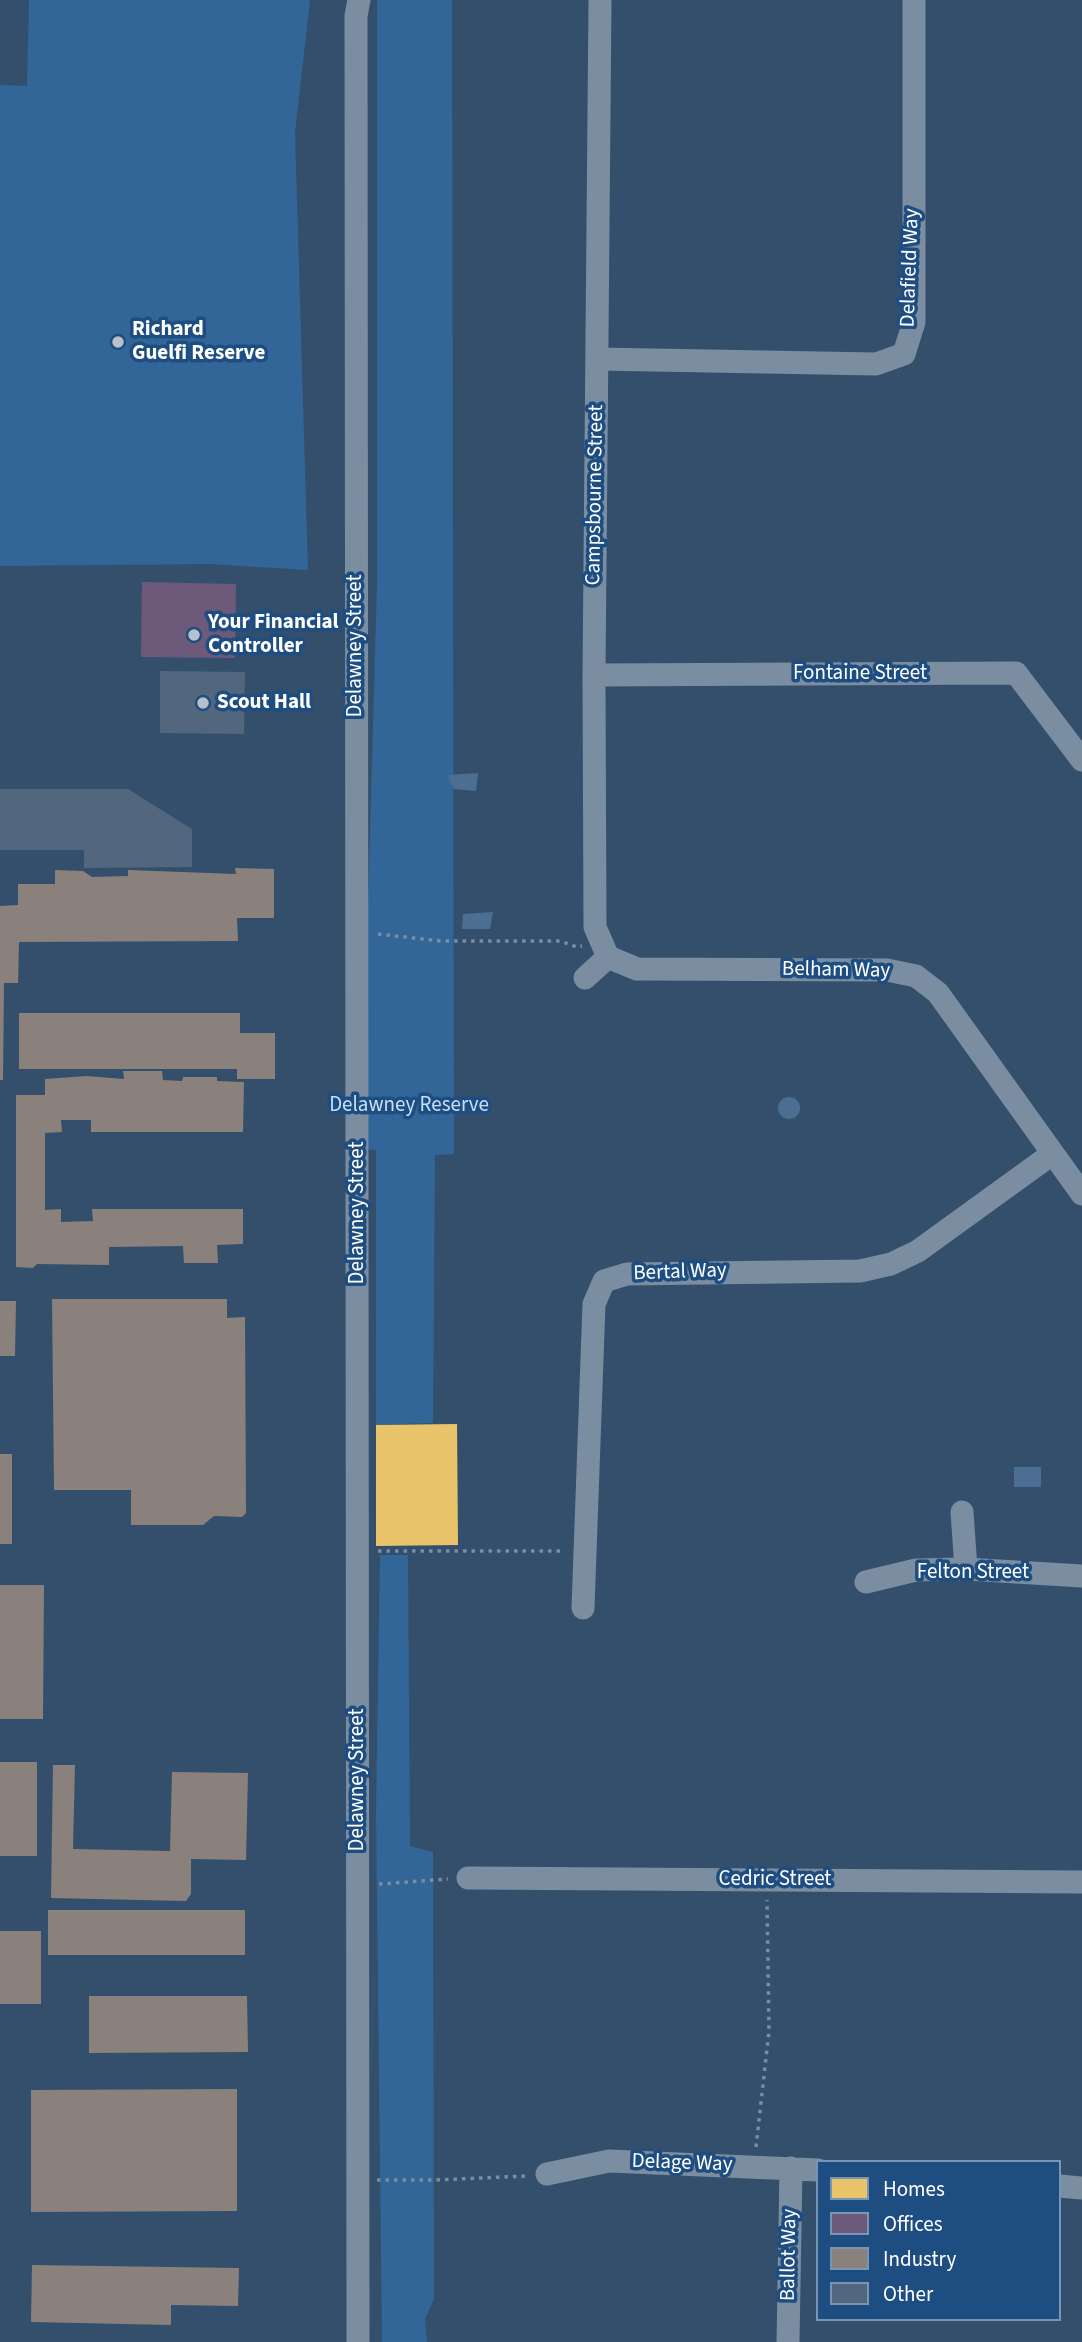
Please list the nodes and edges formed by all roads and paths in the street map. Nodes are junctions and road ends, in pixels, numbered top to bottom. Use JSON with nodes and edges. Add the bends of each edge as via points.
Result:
{"nodes":[{"id":1,"x":600,"y":0,"type":"edge"},
{"id":2,"x":914,"y":0,"type":"edge"},
{"id":3,"x":356,"y":5,"type":"edge"},
{"id":4,"x":597,"y":359,"type":"junction"},
{"id":5,"x":594,"y":675,"type":"junction"},
{"id":6,"x":1082,"y":760,"type":"edge"},
{"id":7,"x":376,"y":934,"type":"dead end"},
{"id":8,"x":605,"y":950,"type":"junction"},
{"id":9,"x":585,"y":978,"type":"dead end"},
{"id":10,"x":1052,"y":1154,"type":"junction"},
{"id":11,"x":1082,"y":1194,"type":"edge"},
{"id":12,"x":962,"y":1512,"type":"dead end"},
{"id":13,"x":376,"y":1551,"type":"dead end"},
{"id":14,"x":586,"y":1551,"type":"junction"},
{"id":15,"x":966,"y":1569,"type":"junction"},
{"id":16,"x":1082,"y":1576,"type":"edge"},
{"id":17,"x":866,"y":1582,"type":"dead end"},
{"id":18,"x":583,"y":1608,"type":"dead end"},
{"id":19,"x":468,"y":1878,"type":"joint"},
{"id":20,"x":767,"y":1880,"type":"junction"},
{"id":21,"x":1082,"y":1882,"type":"edge"},
{"id":22,"x":373,"y":1884,"type":"dead end"},
{"id":23,"x":755,"y":2167,"type":"junction"},
{"id":24,"x":791,"y":2168,"type":"junction"},
{"id":25,"x":816,"y":2170,"type":"edge"},
{"id":26,"x":547,"y":2174,"type":"joint"},
{"id":27,"x":375,"y":2180,"type":"dead end"},
{"id":28,"x":1061,"y":2186,"type":"edge"},
{"id":29,"x":1082,"y":2188,"type":"edge"},
{"id":30,"x":358,"y":2342,"type":"edge"},
{"id":31,"x":788,"y":2342,"type":"edge"}],
"edges":[{"from":1,"to":4,"type":"street","name":"Campsbourne Street"},
{"from":2,"to":4,"type":"street","name":"Delafield Way","via":[[914,322],[904,354],[876,364]]},
{"from":3,"to":30,"type":"street","name":"Delawney Street"},
{"from":4,"to":5,"type":"street","name":"Campsbourne Street"},
{"from":5,"to":6,"type":"street","name":"Fontaine Street","via":[[1016,673]]},
{"from":5,"to":8,"type":"street","name":"Campsbourne Street","via":[[595,928]]},
{"from":7,"to":8,"type":"path","via":[[441,941],[561,941]]},
{"from":8,"to":9,"type":"street"},
{"from":8,"to":10,"type":"street","name":"Belham Way","via":[[637,969],[887,970],[916,976],[938,993]]},
{"from":10,"to":11,"type":"street","name":"Belham Way"},
{"from":10,"to":14,"type":"street","name":"Bertal Way","via":[[918,1251],[891,1264],[860,1271],[627,1274],[604,1281],[594,1304]]},
{"from":12,"to":15,"type":"street"},
{"from":13,"to":14,"type":"path"},
{"from":14,"to":18,"type":"street","name":"Bertal Way"},
{"from":15,"to":16,"type":"street","name":"Felton Street"},
{"from":15,"to":17,"type":"street","name":"Felton Street","via":[[916,1570]]},
{"from":19,"to":20,"type":"street","name":"Cedric Street"},
{"from":19,"to":22,"type":"path"},
{"from":20,"to":21,"type":"street","name":"Cedric Street"},
{"from":20,"to":23,"type":"path","via":[[769,2031]]},
{"from":23,"to":24,"type":"street","name":"Delage Way"},
{"from":23,"to":26,"type":"street","name":"Delage Way","via":[[609,2161]]},
{"from":24,"to":25,"type":"street","name":"Delage Way"},
{"from":24,"to":31,"type":"street","name":"Ballot Way"},
{"from":26,"to":27,"type":"path"},
{"from":28,"to":29,"type":"street"}]}
